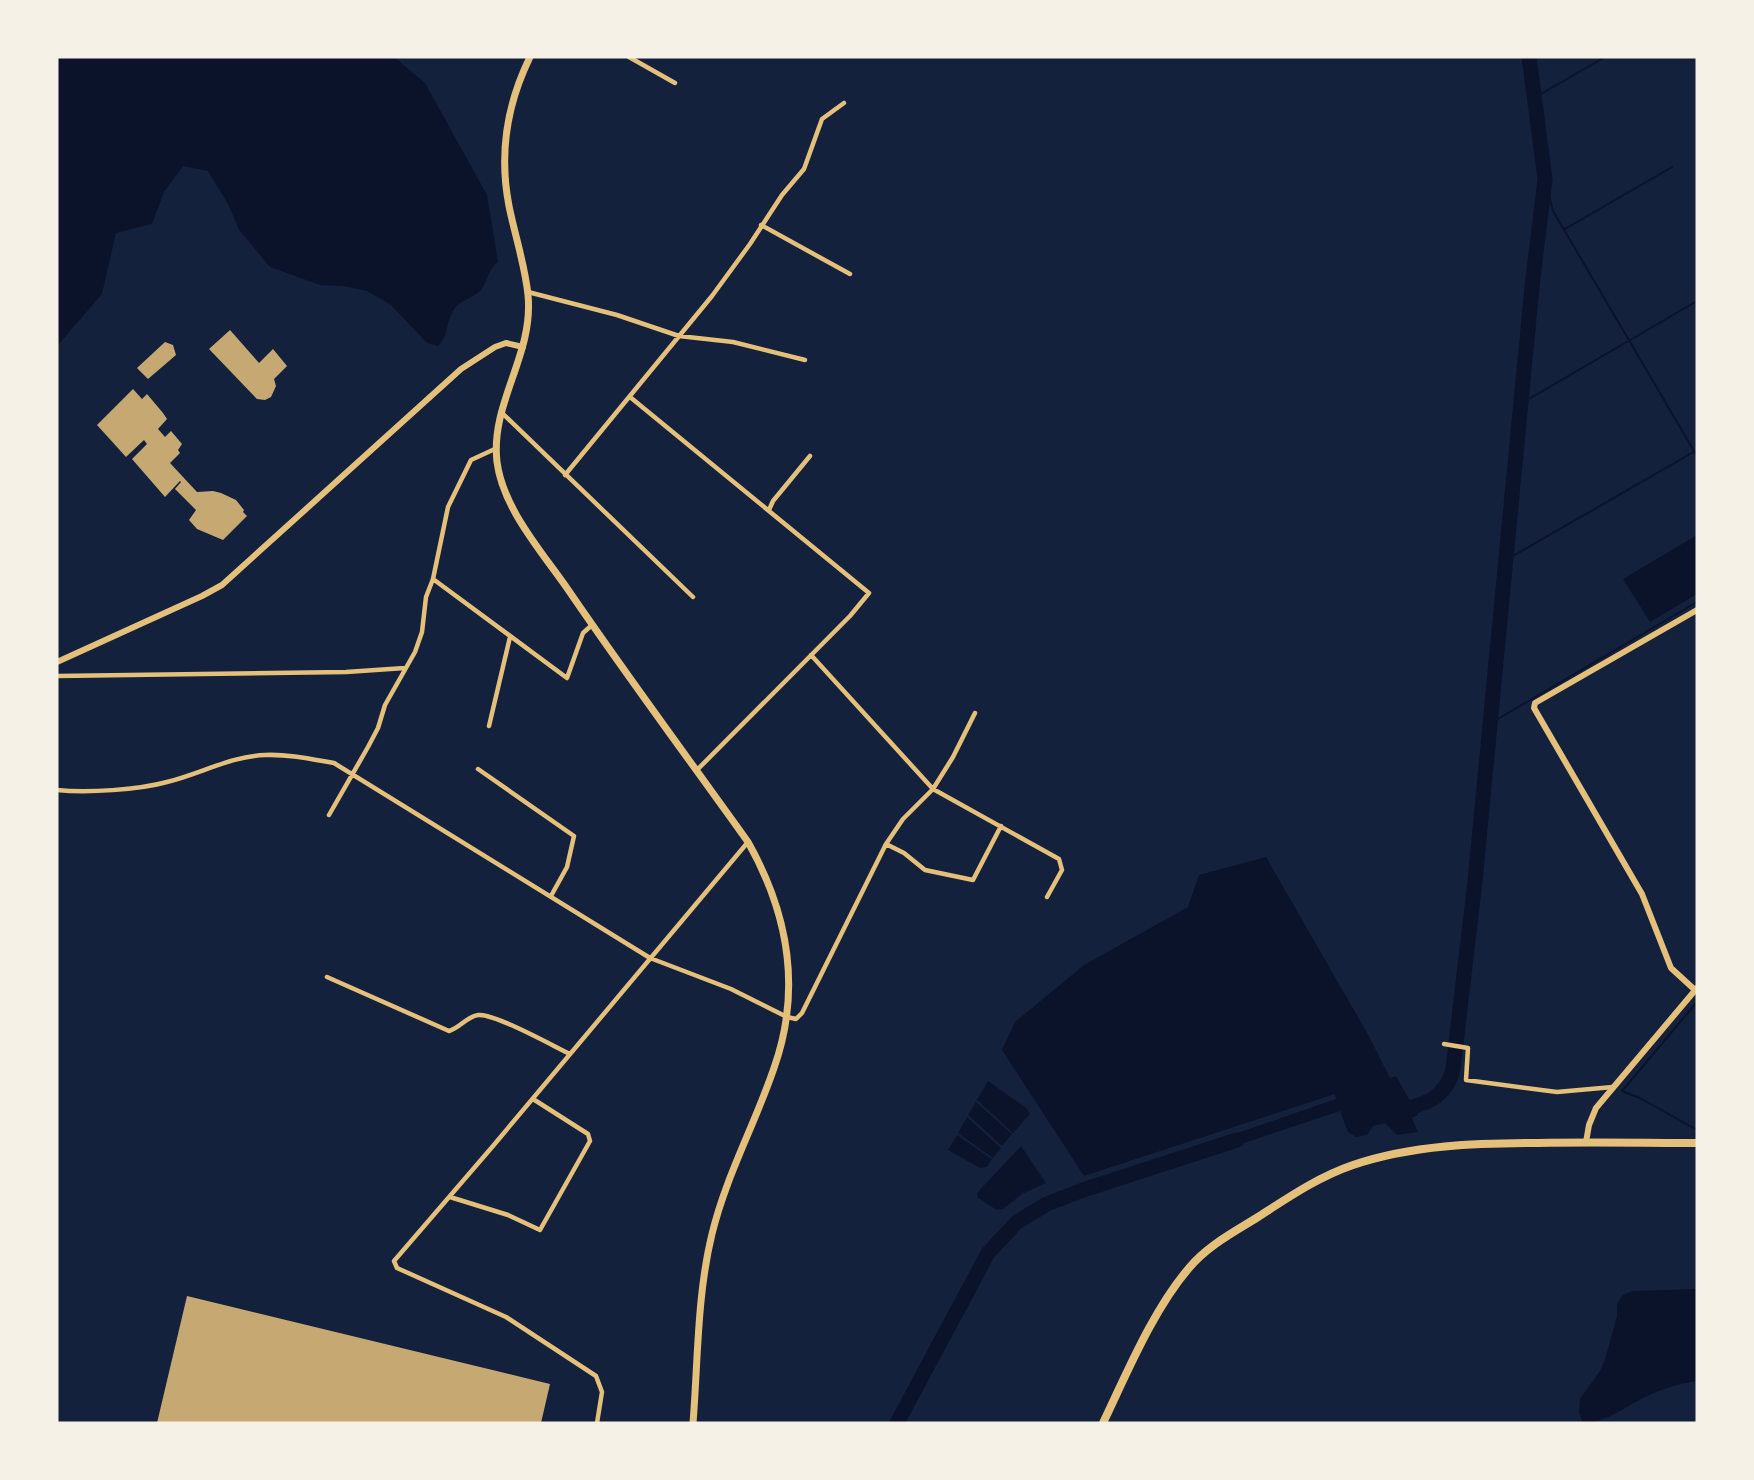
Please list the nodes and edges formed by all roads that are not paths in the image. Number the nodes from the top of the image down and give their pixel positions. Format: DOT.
graph roads {
  1 [pos="530,57"];
  2 [pos="629,57"];
  3 [pos="675,83"];
  4 [pos="844,103"];
  5 [pos="761,225"];
  6 [pos="850,274"];
  7 [pos="528,292"];
  8 [pos="679,336"];
  9 [pos="523,347"];
  10 [pos="805,360"];
  11 [pos="630,397"];
  12 [pos="501,412"];
  13 [pos="496,448"];
  14 [pos="810,456"];
  15 [pos="565,475"];
  16 [pos="769,510"];
  17 [pos="433,579"];
  18 [pos="693,597"];
  19 [pos="1697,610"];
  20 [pos="592,625"];
  21 [pos="510,637"];
  22 [pos="811,655"];
  23 [pos="57,663"];
  24 [pos="405,668"];
  25 [pos="57,676"];
  26 [pos="975,713"];
  27 [pos="489,726"];
  28 [pos="478,769"];
  29 [pos="697,770"];
  30 [pos="352,774"];
  31 [pos="933,789"];
  32 [pos="57,790"];
  33 [pos="329,815"];
  34 [pos="1001,826"];
  35 [pos="748,842"];
  36 [pos="886,844"];
  37 [pos="551,896"];
  38 [pos="1047,897"];
  39 [pos="650,958"];
  40 [pos="327,977"];
  41 [pos="1696,989"];
  42 [pos="787,1017"];
  43 [pos="1444,1044"];
  44 [pos="570,1054"];
  45 [pos="1613,1087"];
  46 [pos="533,1099"];
  47 [pos="1586,1142"];
  48 [pos="1697,1143"];
  49 [pos="450,1197"];
  50 [pos="597,1423"];
  51 [pos="693,1423"];
  52 [pos="1103,1423"];
  1 -- 7 [label="main road"];
  2 -- 3 [label="street"];
  4 -- 5 [label="street"];
  5 -- 6 [label="street"];
  5 -- 8 [label="street"];
  7 -- 8 [label="street"];
  7 -- 9 [label="main road"];
  8 -- 10 [label="street"];
  8 -- 11 [label="street"];
  9 -- 12 [label="main road"];
  9 -- 23 [label="street"];
  11 -- 15 [label="street"];
  11 -- 16 [label="street"];
  12 -- 13 [label="main road"];
  12 -- 15 [label="street"];
  13 -- 17 [label="street"];
  13 -- 20 [label="main road"];
  14 -- 16 [label="street"];
  15 -- 18 [label="street"];
  16 -- 22 [label="street"];
  17 -- 21 [label="street"];
  17 -- 24 [label="street"];
  19 -- 41 [label="street"];
  20 -- 21 [label="street"];
  20 -- 29 [label="main road"];
  21 -- 27 [label="street"];
  22 -- 29 [label="street"];
  22 -- 31 [label="street"];
  24 -- 25 [label="street"];
  24 -- 30 [label="street"];
  26 -- 31 [label="street"];
  28 -- 37 [label="street"];
  29 -- 35 [label="main road"];
  30 -- 32 [label="street"];
  30 -- 33 [label="street"];
  30 -- 37 [label="street"];
  31 -- 34 [label="street"];
  31 -- 36 [label="street"];
  34 -- 36 [label="street"];
  34 -- 38 [label="street"];
  35 -- 39 [label="street"];
  35 -- 42 [label="main road"];
  36 -- 42 [label="street"];
  37 -- 39 [label="street"];
  39 -- 42 [label="street"];
  39 -- 44 [label="street"];
  40 -- 44 [label="street"];
  41 -- 45 [label="street"];
  42 -- 51 [label="main road"];
  43 -- 45 [label="street"];
  44 -- 46 [label="street"];
  45 -- 47 [label="street"];
  46 -- 49 [label="street"];
  46 -- 49 [label="street"];
  47 -- 48 [label="main road"];
  47 -- 52 [label="main road"];
  49 -- 50 [label="street"];
}
